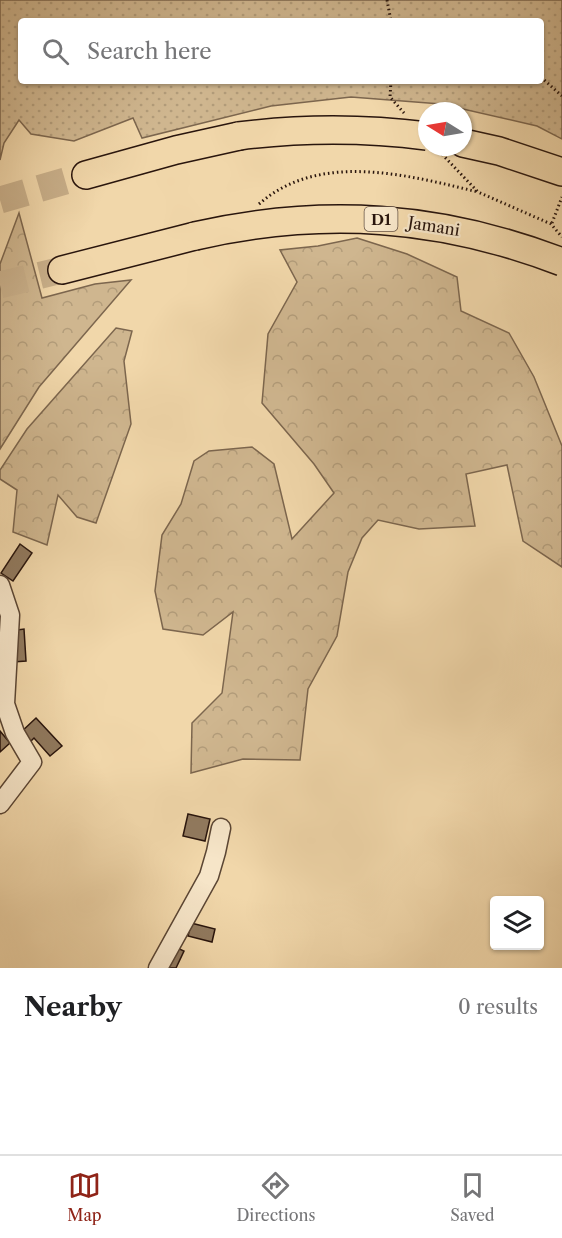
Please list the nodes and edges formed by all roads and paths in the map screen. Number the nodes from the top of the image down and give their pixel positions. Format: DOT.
graph roads {
  1 [pos="387,0"];
  2 [pos="391,18"];
  3 [pos="544,80"];
  4 [pos="391,84"];
  5 [pos="562,96"];
  6 [pos="390,97"];
  7 [pos="418,135"];
  8 [pos="472,144"];
  9 [pos="444,156"];
  10 [pos="562,172"];
  11 [pos="86,175"];
  12 [pos="562,197"];
  13 [pos="551,224"];
  14 [pos="562,237"];
  15 [pos="562,262"];
  16 [pos="62,270"];
  17 [pos="0,585"];
  18 [pos="0,804"];
  19 [pos="221,828"];
  20 [pos="158,968"];
  1 -- 2 [label="path"];
  3 -- 5 [label="path"];
  4 -- 6 [label="path"];
  7 -- 11 [label="highway, bridge"];
  8 -- 10 [label="highway"];
  9 -- 13 [label="path"];
  12 -- 13 [label="path"];
  13 -- 14 [label="path"];
  15 -- 16 [label="highway, Jamani / D1, bridge"];
  17 -- 18 [label="street"];
  19 -- 20 [label="street"];
}
